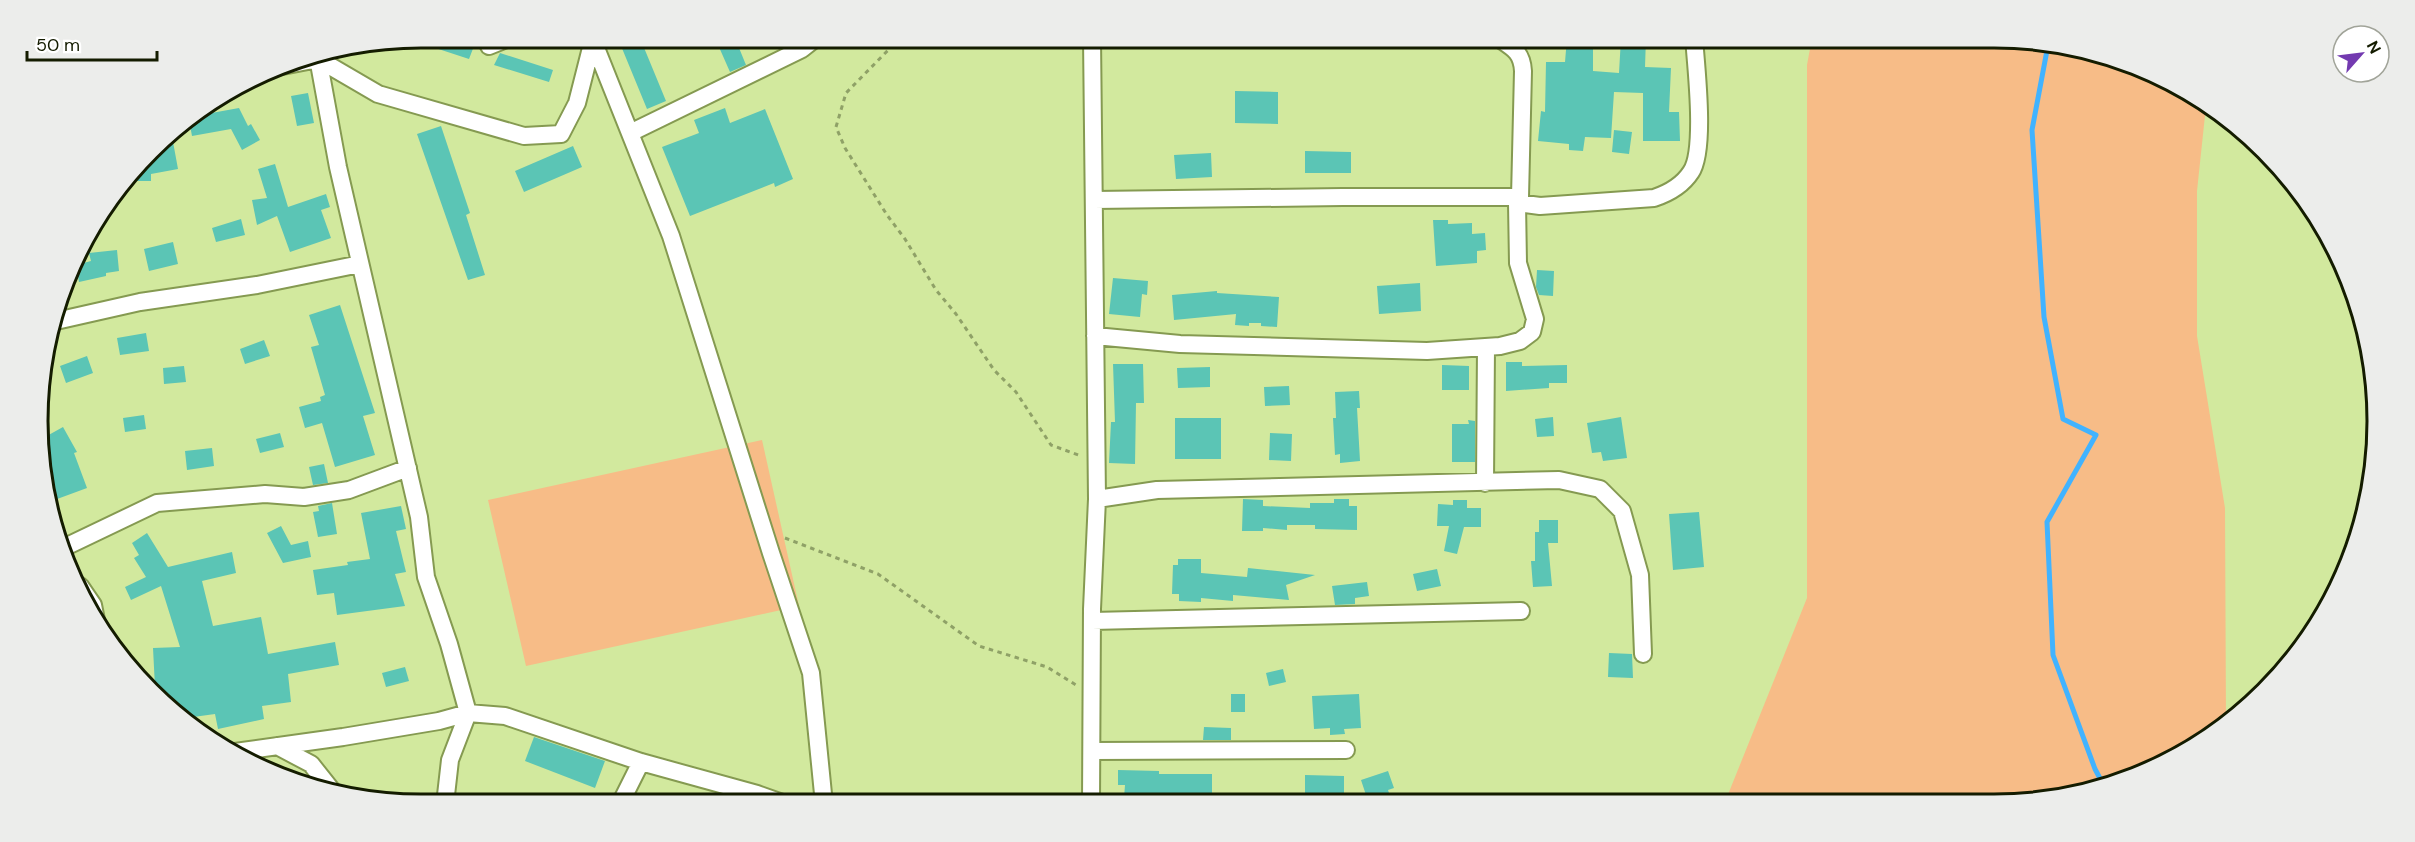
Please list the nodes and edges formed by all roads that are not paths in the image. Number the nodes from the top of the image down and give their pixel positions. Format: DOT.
graph roads {
  1 [pos="591,48"];
  2 [pos="597,48"];
  3 [pos="803,48"];
  4 [pos="1092,48"];
  5 [pos="1513,48"];
  6 [pos="1695,48"];
  7 [pos="323,61"];
  8 [pos="319,63"];
  9 [pos="630,133"];
  10 [pos="1094,200"];
  11 [pos="1519,200"];
  12 [pos="360,264"];
  13 [pos="62,320"];
  14 [pos="1095,336"];
  15 [pos="1486,347"];
  16 [pos="408,468"];
  17 [pos="1485,483"];
  18 [pos="1097,499"];
  19 [pos="69,545"];
  20 [pos="1521,611"];
  21 [pos="1092,621"];
  22 [pos="1643,654"];
  23 [pos="468,713"];
  24 [pos="277,747"];
  25 [pos="1346,750"];
  26 [pos="246,751"];
  27 [pos="1092,751"];
  28 [pos="641,762"];
  29 [pos="325,781"];
  30 [pos="446,794"];
  31 [pos="625,794"];
  32 [pos="757,794"];
  33 [pos="823,794"];
  34 [pos="1092,794"];
  1 -- 7 [label="street"];
  2 -- 9 [label="street"];
  3 -- 9 [label="street"];
  4 -- 10 [label="street"];
  5 -- 11 [label="street"];
  6 -- 11 [label="street"];
  8 -- 12 [label="street"];
  9 -- 33 [label="street"];
  10 -- 11 [label="street"];
  10 -- 14 [label="street"];
  11 -- 15 [label="street"];
  12 -- 13 [label="street"];
  12 -- 16 [label="street"];
  14 -- 15 [label="street"];
  14 -- 18 [label="street"];
  15 -- 17 [label="street"];
  16 -- 19 [label="street"];
  16 -- 23 [label="street"];
  17 -- 18 [label="street"];
  17 -- 22 [label="street"];
  18 -- 21 [label="street"];
  20 -- 21 [label="street"];
  21 -- 27 [label="street"];
  23 -- 24 [label="street"];
  23 -- 28 [label="street"];
  23 -- 30 [label="street"];
  24 -- 26 [label="street"];
  24 -- 29 [label="street"];
  25 -- 27 [label="street"];
  27 -- 34 [label="street"];
  28 -- 31 [label="street"];
  28 -- 32 [label="street"];
}
